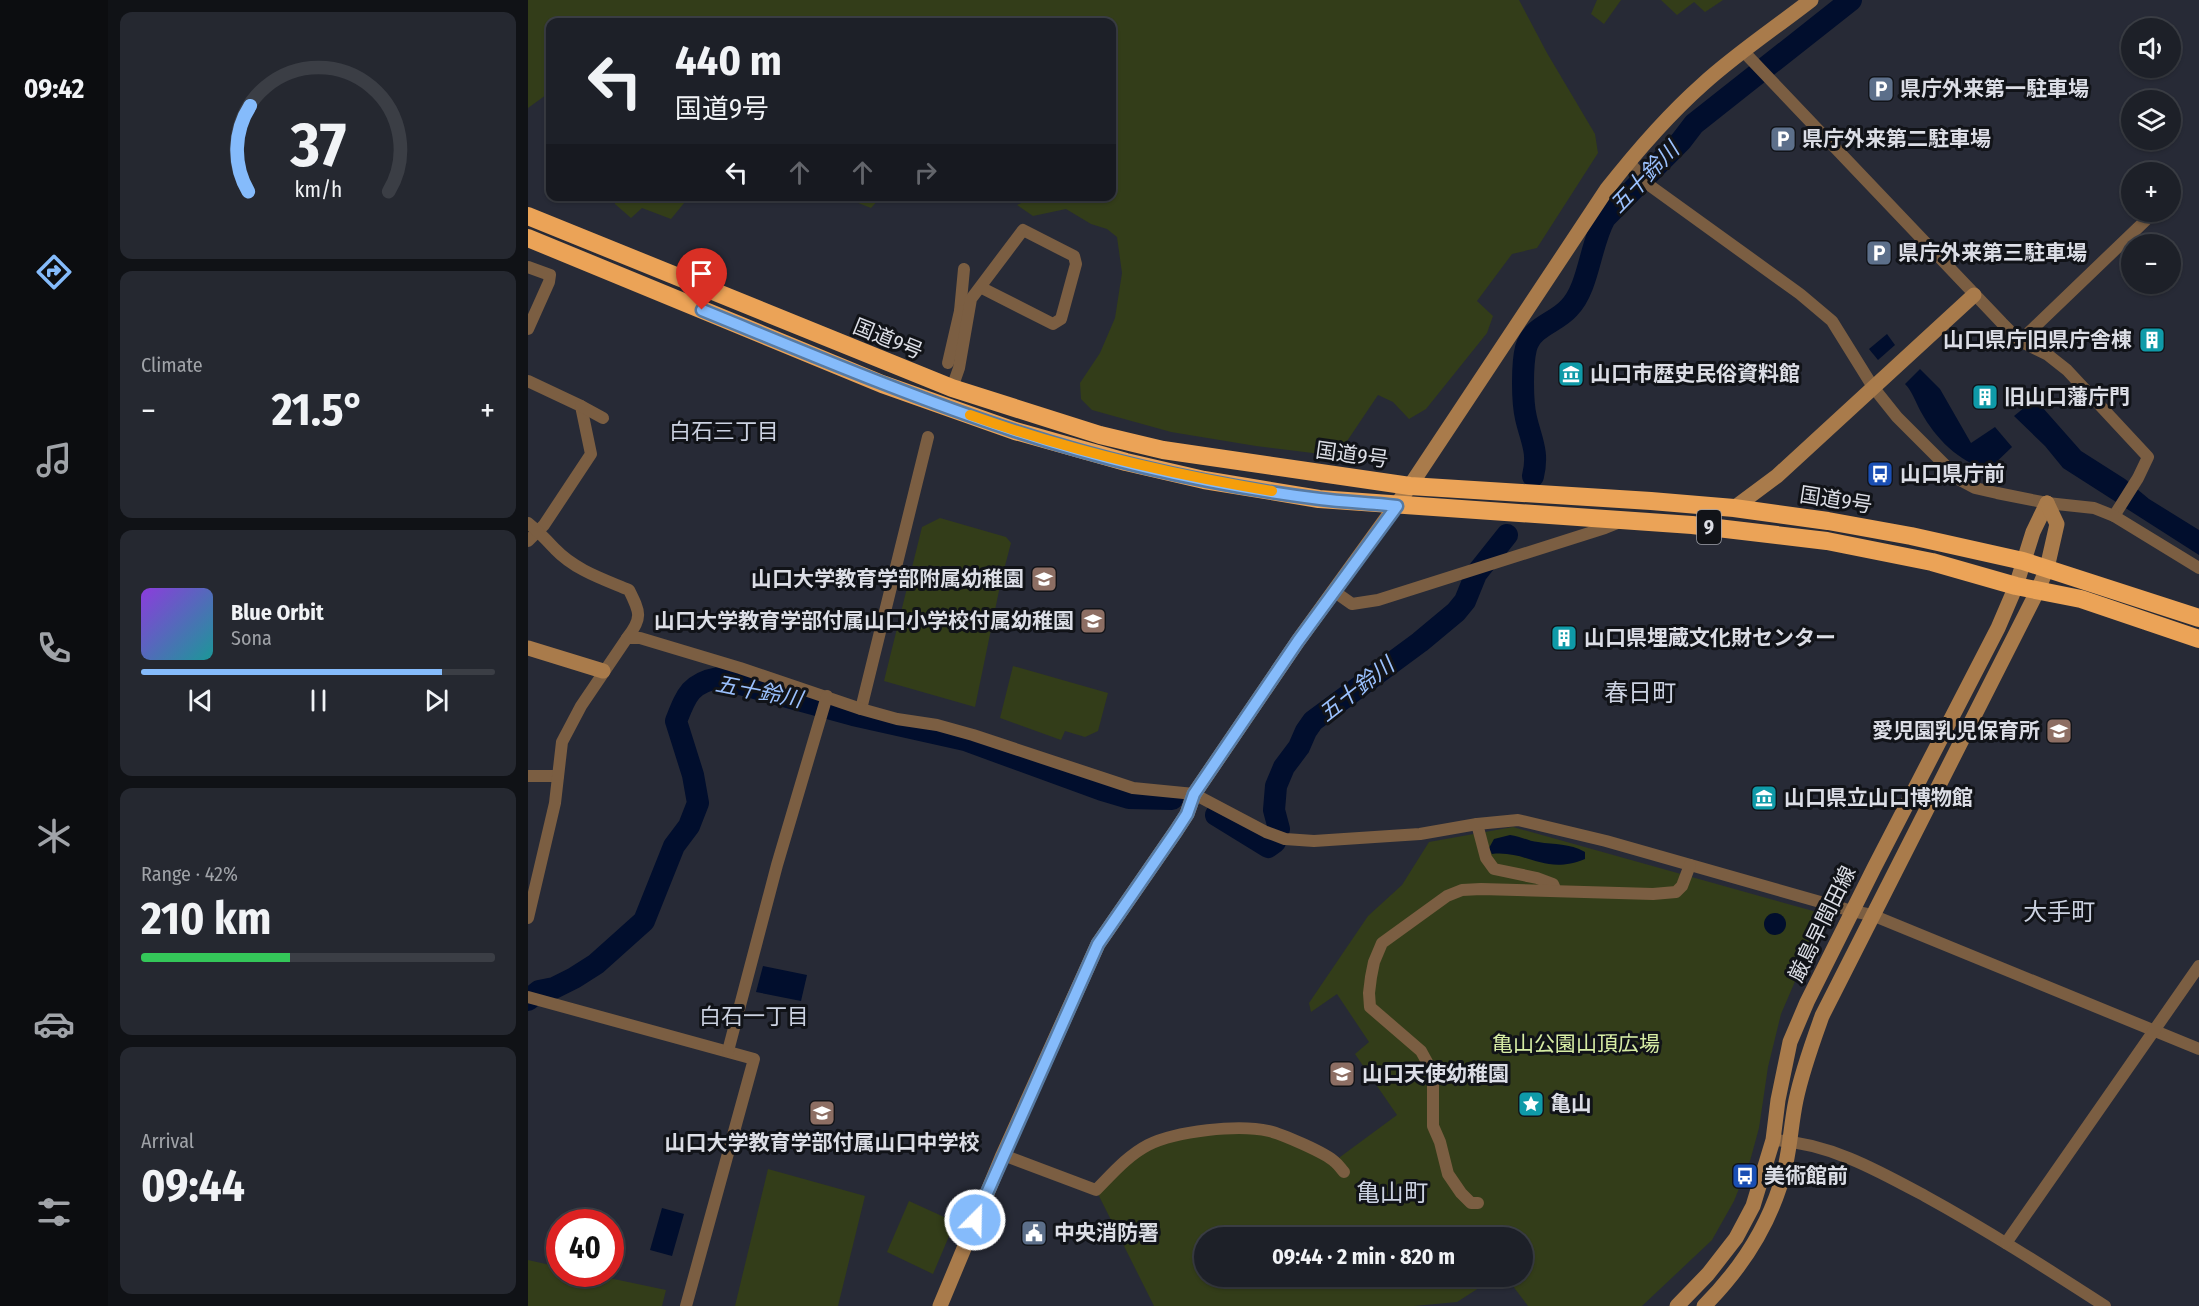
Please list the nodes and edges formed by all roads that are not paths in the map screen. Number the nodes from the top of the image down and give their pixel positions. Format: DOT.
graph roads {
  1 [pos="1811,0"];
  2 [pos="1744,52"];
  3 [pos="1632,166"];
  4 [pos="528,216"];
  5 [pos="2144,222"];
  6 [pos="528,238"];
  7 [pos="528,267"];
  8 [pos="964,269"];
  9 [pos="980,287"];
  10 [pos="1974,295"];
  11 [pos="964,311"];
  12 [pos="528,329"];
  13 [pos="2020,341"];
  14 [pos="948,363"];
  15 [pos="528,381"];
  16 [pos="1873,387"];
  17 [pos="952,388"];
  18 [pos="581,406"];
  19 [pos="603,418"];
  20 [pos="928,437"];
  21 [pos="1410,486"];
  22 [pos="2047,503"];
  23 [pos="1397,506"];
  24 [pos="1734,508"];
  25 [pos="2116,513"];
  26 [pos="1621,521"];
  27 [pos="533,527"];
  28 [pos="528,541"];
  29 [pos="2023,561"];
  30 [pos="2047,568"];
  31 [pos="2199,568"];
  32 [pos="2016,586"];
  33 [pos="2038,590"];
  34 [pos="1335,592"];
  35 [pos="2199,618"];
  36 [pos="627,638"];
  37 [pos="2199,639"];
  38 [pos="528,648"];
  39 [pos="603,671"];
  40 [pos="825,705"];
  41 [pos="861,709"];
  42 [pos="528,776"];
  43 [pos="558,776"];
  44 [pos="1194,794"];
  45 [pos="1477,824"];
  46 [pos="1690,866"];
  47 [pos="1556,891"];
  48 [pos="1852,911"];
  49 [pos="528,914"];
  50 [pos="1872,915"];
  51 [pos="2199,966"];
  52 [pos="528,997"];
  53 [pos="2155,1031"];
  54 [pos="2199,1049"];
  55 [pos="728,1052"];
  56 [pos="1773,1140"];
  57 [pos="1790,1141"];
  58 [pos="1003,1155"];
  59 [pos="1344,1172"];
  60 [pos="1478,1203"];
  61 [pos="2006,1243"];
  62 [pos="686,1306"];
  63 [pos="940,1306"];
  64 [pos="1677,1306"];
  65 [pos="1704,1306"];
  66 [pos="2105,1306"];
  1 -- 2 [label="street"];
  2 -- 3 [label="street"];
  2 -- 10 [label="street"];
  3 -- 16 [label="street"];
  3 -- 21 [label="street"];
  4 -- 17 [label="highway, 国道9号 / 9"];
  5 -- 13 [label="street"];
  6 -- 23 [label="highway, 国道9号 / 9"];
  7 -- 12 [label="street"];
  8 -- 11 [label="street"];
  9 -- 9 [label="street"];
  9 -- 11 [label="street"];
  10 -- 13 [label="street"];
  10 -- 16 [label="street"];
  11 -- 14 [label="street"];
  11 -- 17 [label="street"];
  13 -- 25 [label="street"];
  15 -- 18 [label="street"];
  16 -- 22 [label="street"];
  16 -- 24 [label="street"];
  17 -- 21 [label="highway, 国道9号 / 9"];
  18 -- 19 [label="street"];
  18 -- 27 [label="street"];
  20 -- 41 [label="street"];
  21 -- 23 [label="street"];
  21 -- 24 [label="highway, 国道9号 / 9"];
  22 -- 25 [label="street"];
  22 -- 29 [label="street, 厳島早間田線"];
  22 -- 30 [label="street, 厳島早間田線"];
  23 -- 26 [label="highway, 国道9号 / 9"];
  23 -- 34 [label="street"];
  24 -- 29 [label="highway, 国道9号 / 9"];
  25 -- 31 [label="street"];
  26 -- 32 [label="highway, 国道9号 / 9"];
  26 -- 34 [label="street"];
  27 -- 28 [label="street"];
  27 -- 36 [label="street"];
  29 -- 30 [label="highway, 国道9号 / 9"];
  29 -- 32 [label="street, 厳島早間田線"];
  30 -- 33 [label="street, 厳島早間田線"];
  30 -- 35 [label="highway, 国道9号 / 9"];
  32 -- 33 [label="highway, 国道9号 / 9"];
  32 -- 48 [label="street, 厳島早間田線"];
  33 -- 37 [label="highway, 国道9号 / 9"];
  33 -- 50 [label="street, 厳島早間田線"];
  34 -- 44 [label="street"];
  36 -- 39 [label="street"];
  36 -- 40 [label="street"];
  38 -- 39 [label="street"];
  39 -- 43 [label="street"];
  40 -- 41 [label="street"];
  40 -- 55 [label="street"];
  41 -- 44 [label="street"];
  42 -- 43 [label="street"];
  43 -- 49 [label="street"];
  44 -- 45 [label="street"];
  44 -- 58 [label="street"];
  45 -- 46 [label="street"];
  45 -- 47 [label="street"];
  46 -- 47 [label="street"];
  46 -- 48 [label="street"];
  47 -- 60 [label="street"];
  48 -- 50 [label="street"];
  48 -- 56 [label="street, 厳島早間田線"];
  50 -- 53 [label="street"];
  50 -- 57 [label="street, 厳島早間田線"];
  51 -- 53 [label="street"];
  52 -- 55 [label="street"];
  53 -- 54 [label="street"];
  53 -- 61 [label="street"];
  55 -- 62 [label="street"];
  56 -- 57 [label="street"];
  56 -- 64 [label="street, 厳島早間田線"];
  57 -- 61 [label="street"];
  57 -- 65 [label="street, 厳島早間田線"];
  58 -- 59 [label="street"];
  58 -- 63 [label="street"];
  61 -- 66 [label="street"];
}
